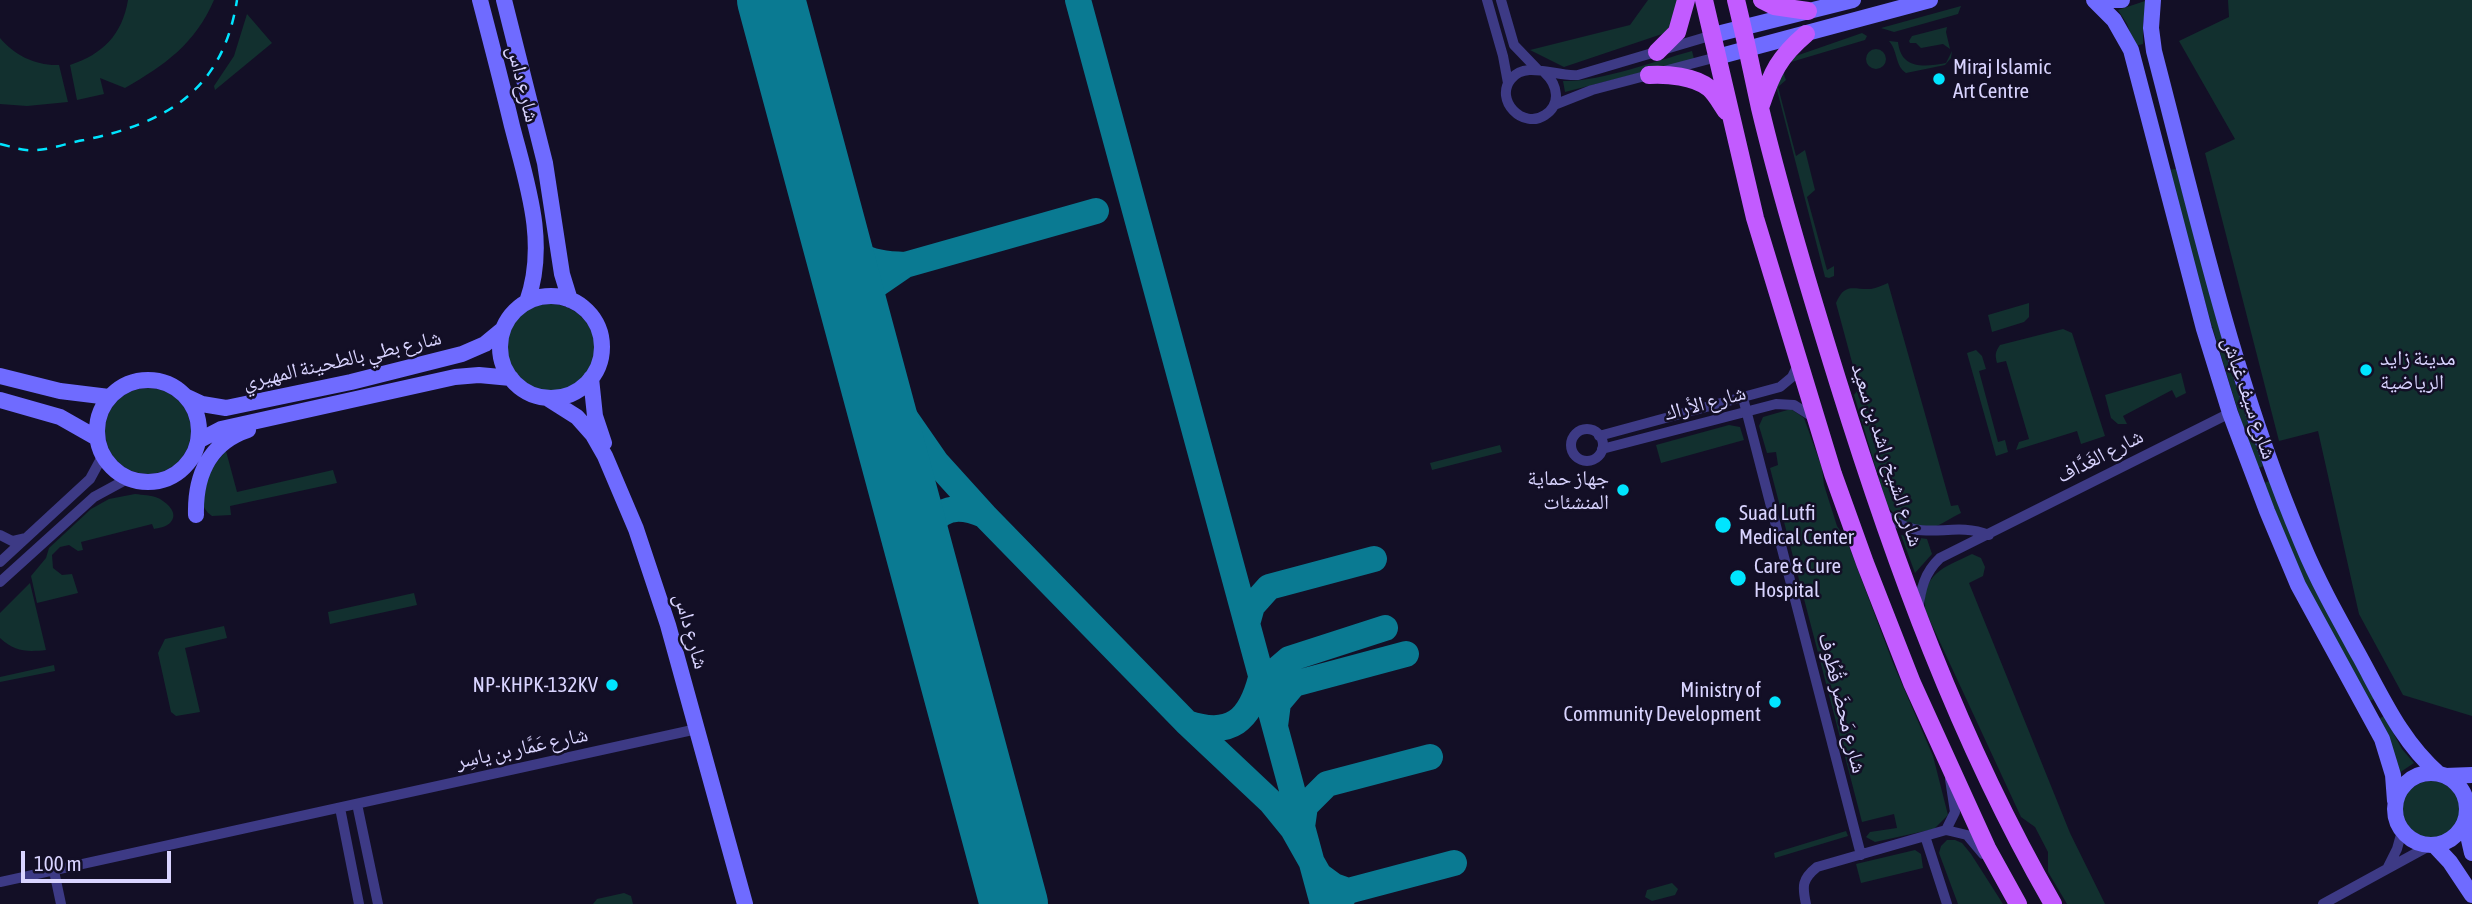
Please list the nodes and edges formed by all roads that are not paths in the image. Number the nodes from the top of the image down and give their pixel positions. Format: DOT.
graph roads {
  1 [pos="480,0"];
  2 [pos="504,0"];
  3 [pos="1487,0"];
  4 [pos="1501,0"];
  5 [pos="1686,0"];
  6 [pos="1704,0"];
  7 [pos="1736,0"];
  8 [pos="1762,0"];
  9 [pos="1853,0"];
  10 [pos="1930,0"];
  11 [pos="2094,0"];
  12 [pos="2102,0"];
  13 [pos="2122,0"];
  14 [pos="2153,0"];
  15 [pos="1808,11"];
  16 [pos="1743,27"];
  17 [pos="1806,34"];
  18 [pos="1713,35"];
  19 [pos="1749,50"];
  20 [pos="1657,52"];
  21 [pos="1717,57"];
  22 [pos="1542,71"];
  23 [pos="1649,75"];
  24 [pos="1508,83"];
  25 [pos="1554,105"];
  26 [pos="1760,109"];
  27 [pos="2170,113"];
  28 [pos="1729,115"];
  29 [pos="2150,121"];
  30 [pos="570,300"];
  31 [pos="527,302"];
  32 [pos="502,330"];
  33 [pos="1799,363"];
  34 [pos="0,376"];
  35 [pos="511,378"];
  36 [pos="591,378"];
  37 [pos="109,397"];
  38 [pos="187,397"];
  39 [pos="1743,397"];
  40 [pos="547,398"];
  41 [pos="0,400"];
  42 [pos="1747,412"];
  43 [pos="2230,413"];
  44 [pos="284,416"];
  45 [pos="1814,418"];
  46 [pos="1645,424"];
  47 [pos="1600,436"];
  48 [pos="1649,437"];
  49 [pos="97,438"];
  50 [pos="198,441"];
  51 [pos="1602,449"];
  52 [pos="103,455"];
  53 [pos="129,478"];
  54 [pos="1877,506"];
  55 [pos="196,515"];
  56 [pos="1989,535"];
  57 [pos="0,536"];
  58 [pos="27,537"];
  59 [pos="0,559"];
  60 [pos="0,582"];
  61 [pos="1918,612"];
  62 [pos="696,729"];
  63 [pos="1947,763"];
  64 [pos="2442,775"];
  65 [pos="2472,775"];
  66 [pos="2395,801"];
  67 [pos="356,804"];
  68 [pos="340,808"];
  69 [pos="2468,815"];
  70 [pos="1946,830"];
  71 [pos="2402,831"];
  72 [pos="1925,836"];
  73 [pos="2432,846"];
  74 [pos="2472,853"];
  75 [pos="1861,855"];
  76 [pos="2388,867"];
  77 [pos="54,871"];
  78 [pos="371,874"];
  79 [pos="355,877"];
  80 [pos="0,882"];
  81 [pos="2472,895"];
  82 [pos="2015,899"];
  83 [pos="61,904"];
  84 [pos="359,904"];
  85 [pos="378,904"];
  86 [pos="745,904"];
  87 [pos="752,904"];
  88 [pos="1806,904"];
  89 [pos="1947,904"];
  90 [pos="2053,904"];
  91 [pos="2323,904"];
  1 -- 31 [label="street, شارع داس"];
  2 -- 30 [label="street, شارع داس"];
  3 -- 24 [label="street"];
  4 -- 22 [label="street"];
  5 -- 20 [label="main road"];
  6 -- 18 [label="main road"];
  7 -- 16 [label="main road, شارع الشيخ راشد بن سعيد"];
  8 -- 15 [label="main road"];
  9 -- 15 [label="street"];
  10 -- 17 [label="street"];
  11 -- 29 [label="street, شارع سيف غباش"];
  12 -- 13 [label="street"];
  14 -- 27 [label="street, شارع سيف غباش"];
  15 -- 16 [label="street"];
  16 -- 18 [label="street"];
  16 -- 19 [label="main road, شارع الشيخ راشد بن سعيد"];
  17 -- 19 [label="street"];
  17 -- 26 [label="main road"];
  18 -- 20 [label="street"];
  18 -- 21 [label="main road"];
  19 -- 21 [label="street"];
  19 -- 26 [label="main road, شارع الشيخ راشد بن سعيد"];
  20 -- 22 [label="street"];
  21 -- 23 [label="street"];
  21 -- 28 [label="main road"];
  22 -- 24 [label="street"];
  22 -- 25 [label="street"];
  23 -- 25 [label="street"];
  23 -- 28 [label="main road"];
  24 -- 25 [label="street"];
  26 -- 54 [label="main road, شارع الشيخ راشد بن سعيد"];
  27 -- 29 [label="street"];
  27 -- 64 [label="street, شارع سيف غباش"];
  28 -- 33 [label="main road"];
  29 -- 43 [label="street, شارع سيف غباش"];
  30 -- 31 [label="street"];
  30 -- 36 [label="street"];
  31 -- 32 [label="street"];
  32 -- 35 [label="street"];
  32 -- 38 [label="street, شارع بطي بالطحينة المهيري"];
  33 -- 39 [label="street, شارع الأراك"];
  33 -- 45 [label="main road"];
  34 -- 37 [label="street"];
  35 -- 40 [label="street"];
  35 -- 44 [label="street, شارع بطي بالطحينة المهيري"];
  36 -- 40 [label="street"];
  36 -- 87 [label="street, شارع داس"];
  37 -- 38 [label="street"];
  37 -- 49 [label="street"];
  38 -- 50 [label="street"];
  39 -- 42 [label="street, شارع مَحضَر قُطُوف"];
  39 -- 46 [label="street, شارع الأراك"];
  40 -- 62 [label="street, شارع داس"];
  41 -- 49 [label="street"];
  42 -- 45 [label="street, شارع الأراك"];
  42 -- 48 [label="street, شارع الأراك"];
  42 -- 75 [label="street, شارع مَحضَر قُطُوف"];
  43 -- 56 [label="street, شارع الغَدَّاف"];
  43 -- 66 [label="street, شارع سيف غباش"];
  44 -- 50 [label="street, شارع بطي بالطحينة المهيري"];
  44 -- 55 [label="street"];
  45 -- 63 [label="main road"];
  46 -- 47 [label="street, شارع الأراك"];
  46 -- 48 [label="street"];
  47 -- 51 [label="street"];
  47 -- 51 [label="street"];
  48 -- 51 [label="street, شارع الأراك"];
  49 -- 52 [label="street"];
  50 -- 53 [label="street"];
  52 -- 53 [label="street"];
  52 -- 58 [label="street"];
  53 -- 60 [label="street"];
  54 -- 56 [label="street"];
  54 -- 61 [label="main road, شارع الشيخ راشد بن سعيد"];
  56 -- 61 [label="street, شارع الغَدَّاف"];
  57 -- 58 [label="street"];
  58 -- 59 [label="street"];
  61 -- 90 [label="main road, شارع الشيخ راشد بن سعيد"];
  62 -- 67 [label="street, شارع عَمَّار بن ياسِر"];
  62 -- 86 [label="street, شارع داس"];
  63 -- 70 [label="street"];
  63 -- 82 [label="main road"];
  64 -- 65 [label="street"];
  64 -- 66 [label="street"];
  64 -- 69 [label="street"];
  66 -- 71 [label="street"];
  67 -- 68 [label="street, شارع عَمَّار بن ياسِر"];
  67 -- 78 [label="street"];
  68 -- 77 [label="street, شارع عَمَّار بن ياسِر"];
  68 -- 79 [label="street"];
  69 -- 73 [label="street"];
  69 -- 74 [label="street"];
  70 -- 72 [label="street"];
  70 -- 82 [label="street"];
  71 -- 73 [label="street"];
  71 -- 76 [label="street"];
  72 -- 75 [label="street"];
  72 -- 89 [label="street"];
  73 -- 76 [label="street"];
  73 -- 81 [label="street"];
  75 -- 88 [label="street"];
  76 -- 91 [label="street"];
  77 -- 80 [label="street, شارع عَمَّار بن ياسِر"];
  77 -- 83 [label="street"];
  78 -- 79 [label="street"];
  78 -- 85 [label="street"];
  79 -- 84 [label="street"];
}
